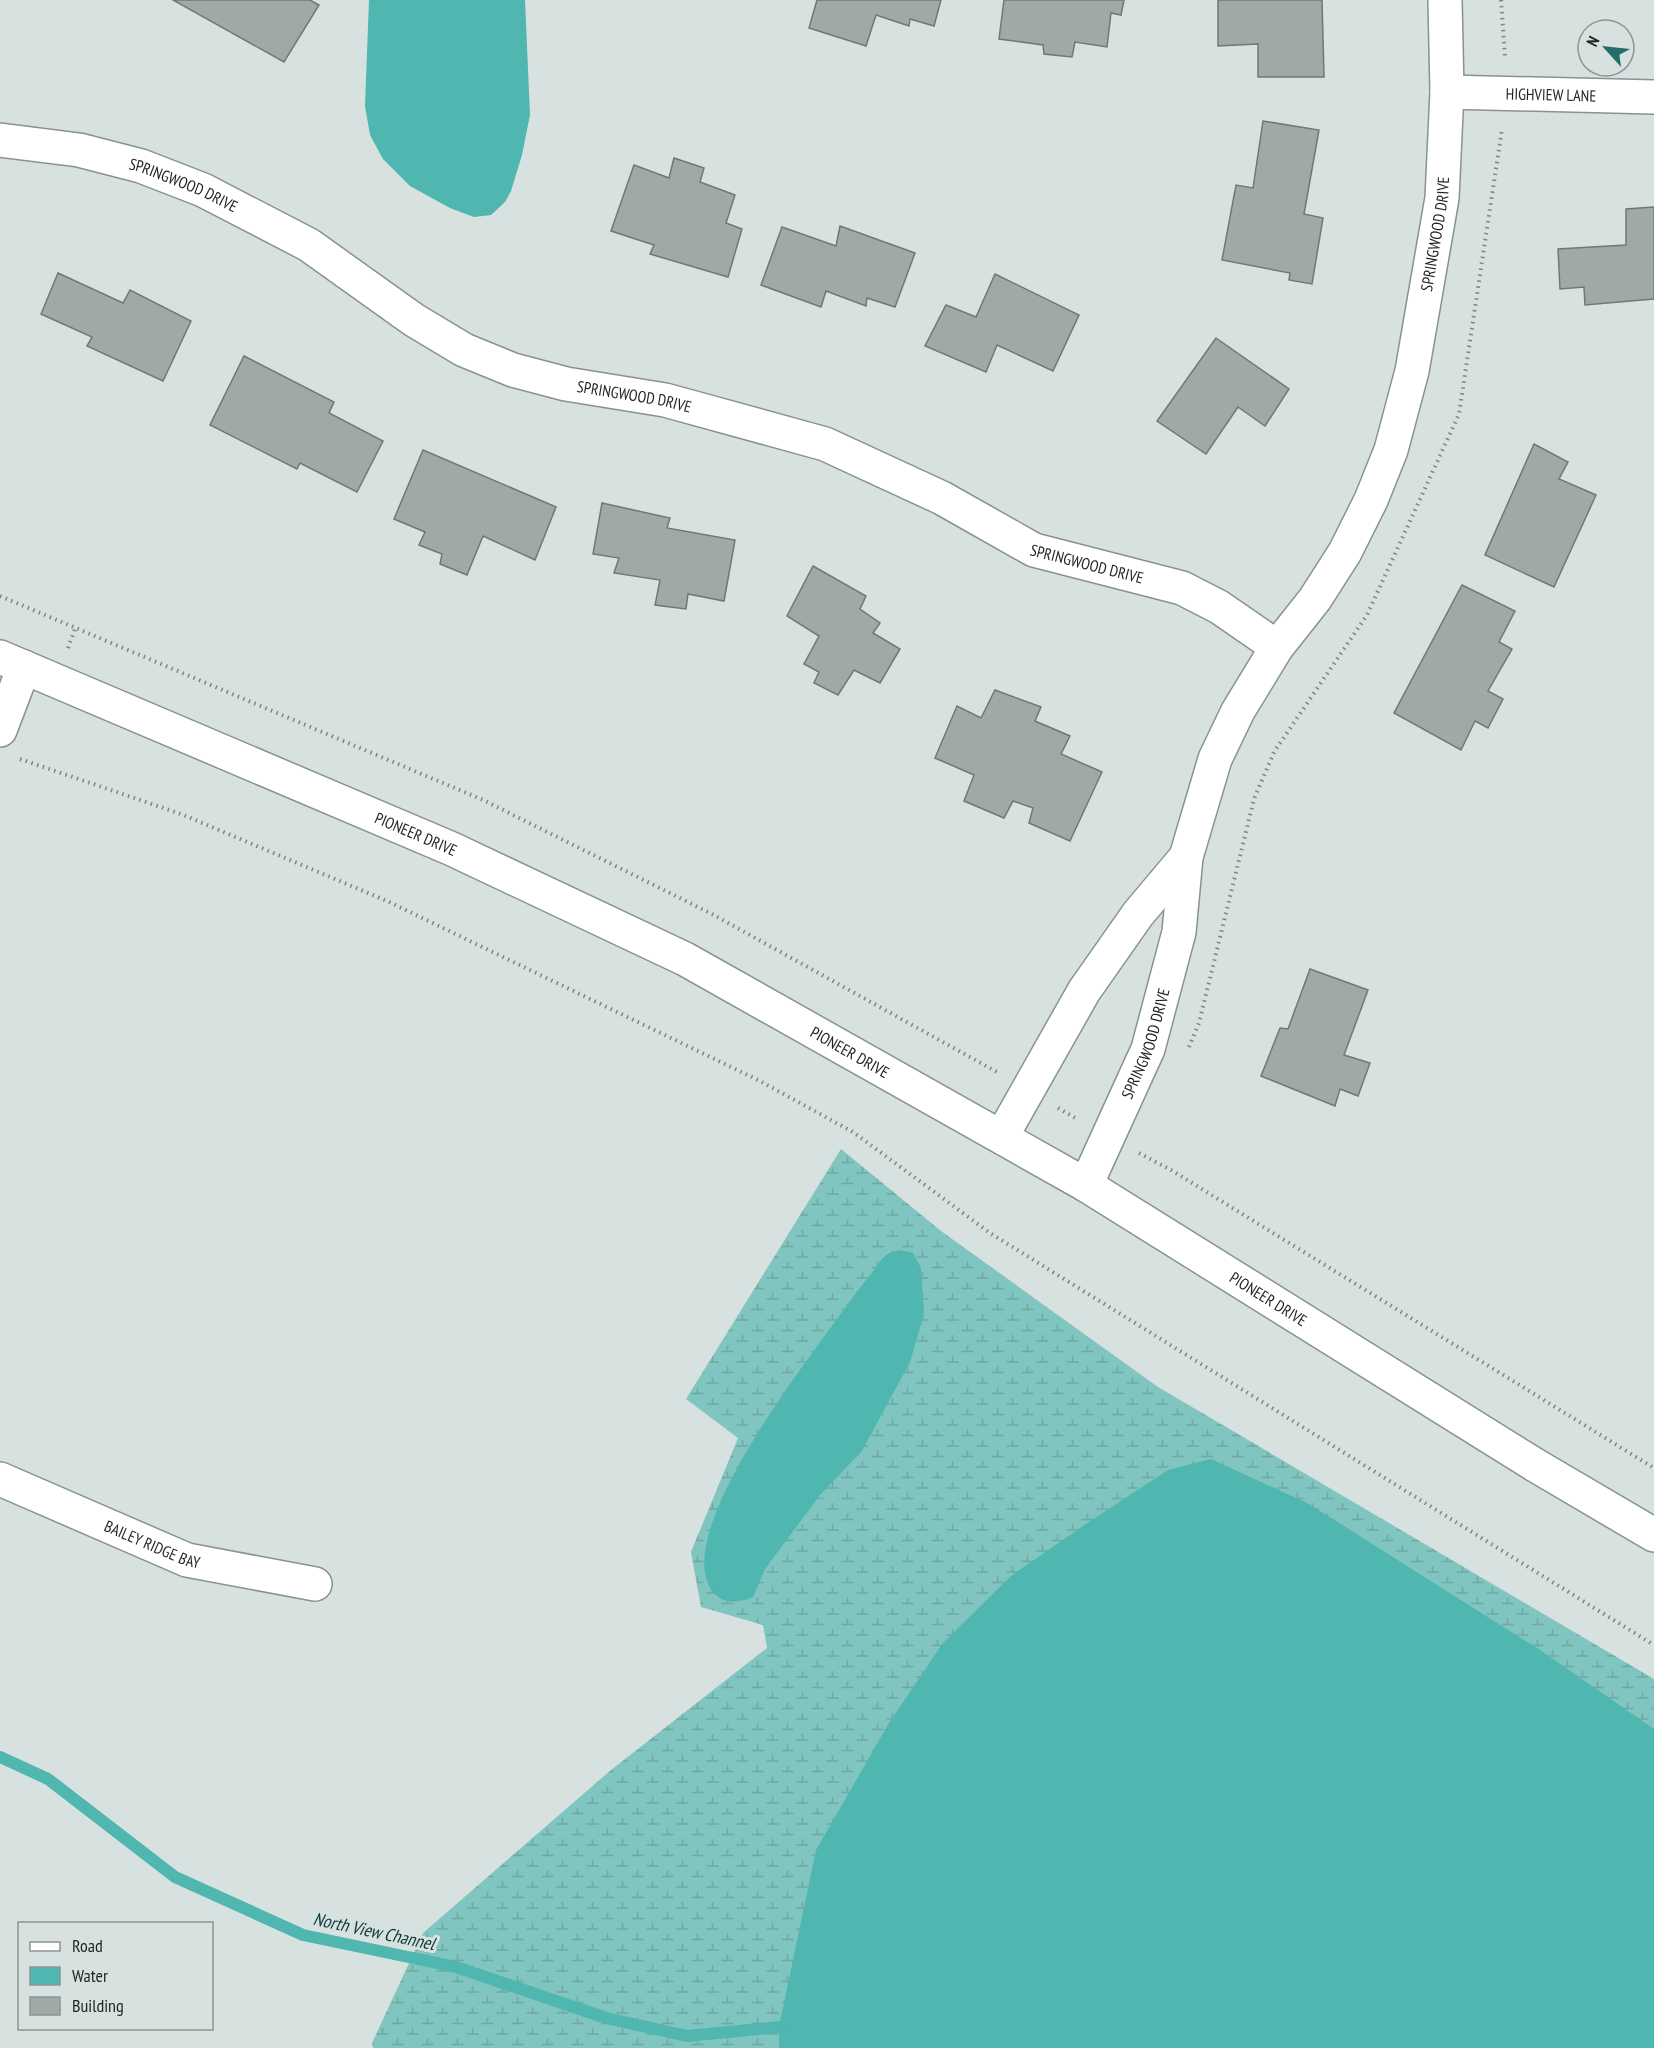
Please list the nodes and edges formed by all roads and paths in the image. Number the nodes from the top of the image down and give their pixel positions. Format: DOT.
graph roads {
  1 [pos="1444,0"];
  2 [pos="1501,0"];
  3 [pos="1505,59"];
  4 [pos="1447,92"];
  5 [pos="1654,97"];
  6 [pos="1502,132"];
  7 [pos="0,140"];
  8 [pos="0,596"];
  9 [pos="1277,646"];
  10 [pos="12,662"];
  11 [pos="0,730"];
  12 [pos="25,761"];
  13 [pos="1186,857"];
  14 [pos="1186,1053"];
  15 [pos="1026,1089"];
  16 [pos="1002,1136"];
  17 [pos="1106,1136"];
  18 [pos="1086,1185"];
  19 [pos="1654,1468"];
  20 [pos="0,1479"];
  21 [pos="1654,1535"];
  22 [pos="315,1584"];
  23 [pos="1654,1645"];
  1 -- 4 [label="street, SPRINGWOOD DRIVE"];
  2 -- 3 [label="path"];
  4 -- 5 [label="street, HIGHVIEW LANE"];
  4 -- 9 [label="street, SPRINGWOOD DRIVE"];
  6 -- 14 [label="path"];
  7 -- 9 [label="street, SPRINGWOOD DRIVE"];
  8 -- 15 [label="path"];
  9 -- 13 [label="street, SPRINGWOOD DRIVE"];
  10 -- 11 [label="street"];
  10 -- 16 [label="street, PIONEER DRIVE"];
  12 -- 23 [label="path"];
  13 -- 15 [label="street, SPRINGWOOD DRIVE"];
  13 -- 17 [label="street, SPRINGWOOD DRIVE"];
  15 -- 16 [label="street, SPRINGWOOD DRIVE"];
  15 -- 17 [label="path"];
  16 -- 18 [label="street, PIONEER DRIVE"];
  17 -- 18 [label="street, SPRINGWOOD DRIVE"];
  17 -- 19 [label="path"];
  18 -- 21 [label="street, PIONEER DRIVE"];
  20 -- 22 [label="street, BAILEY RIDGE BAY"];
}
